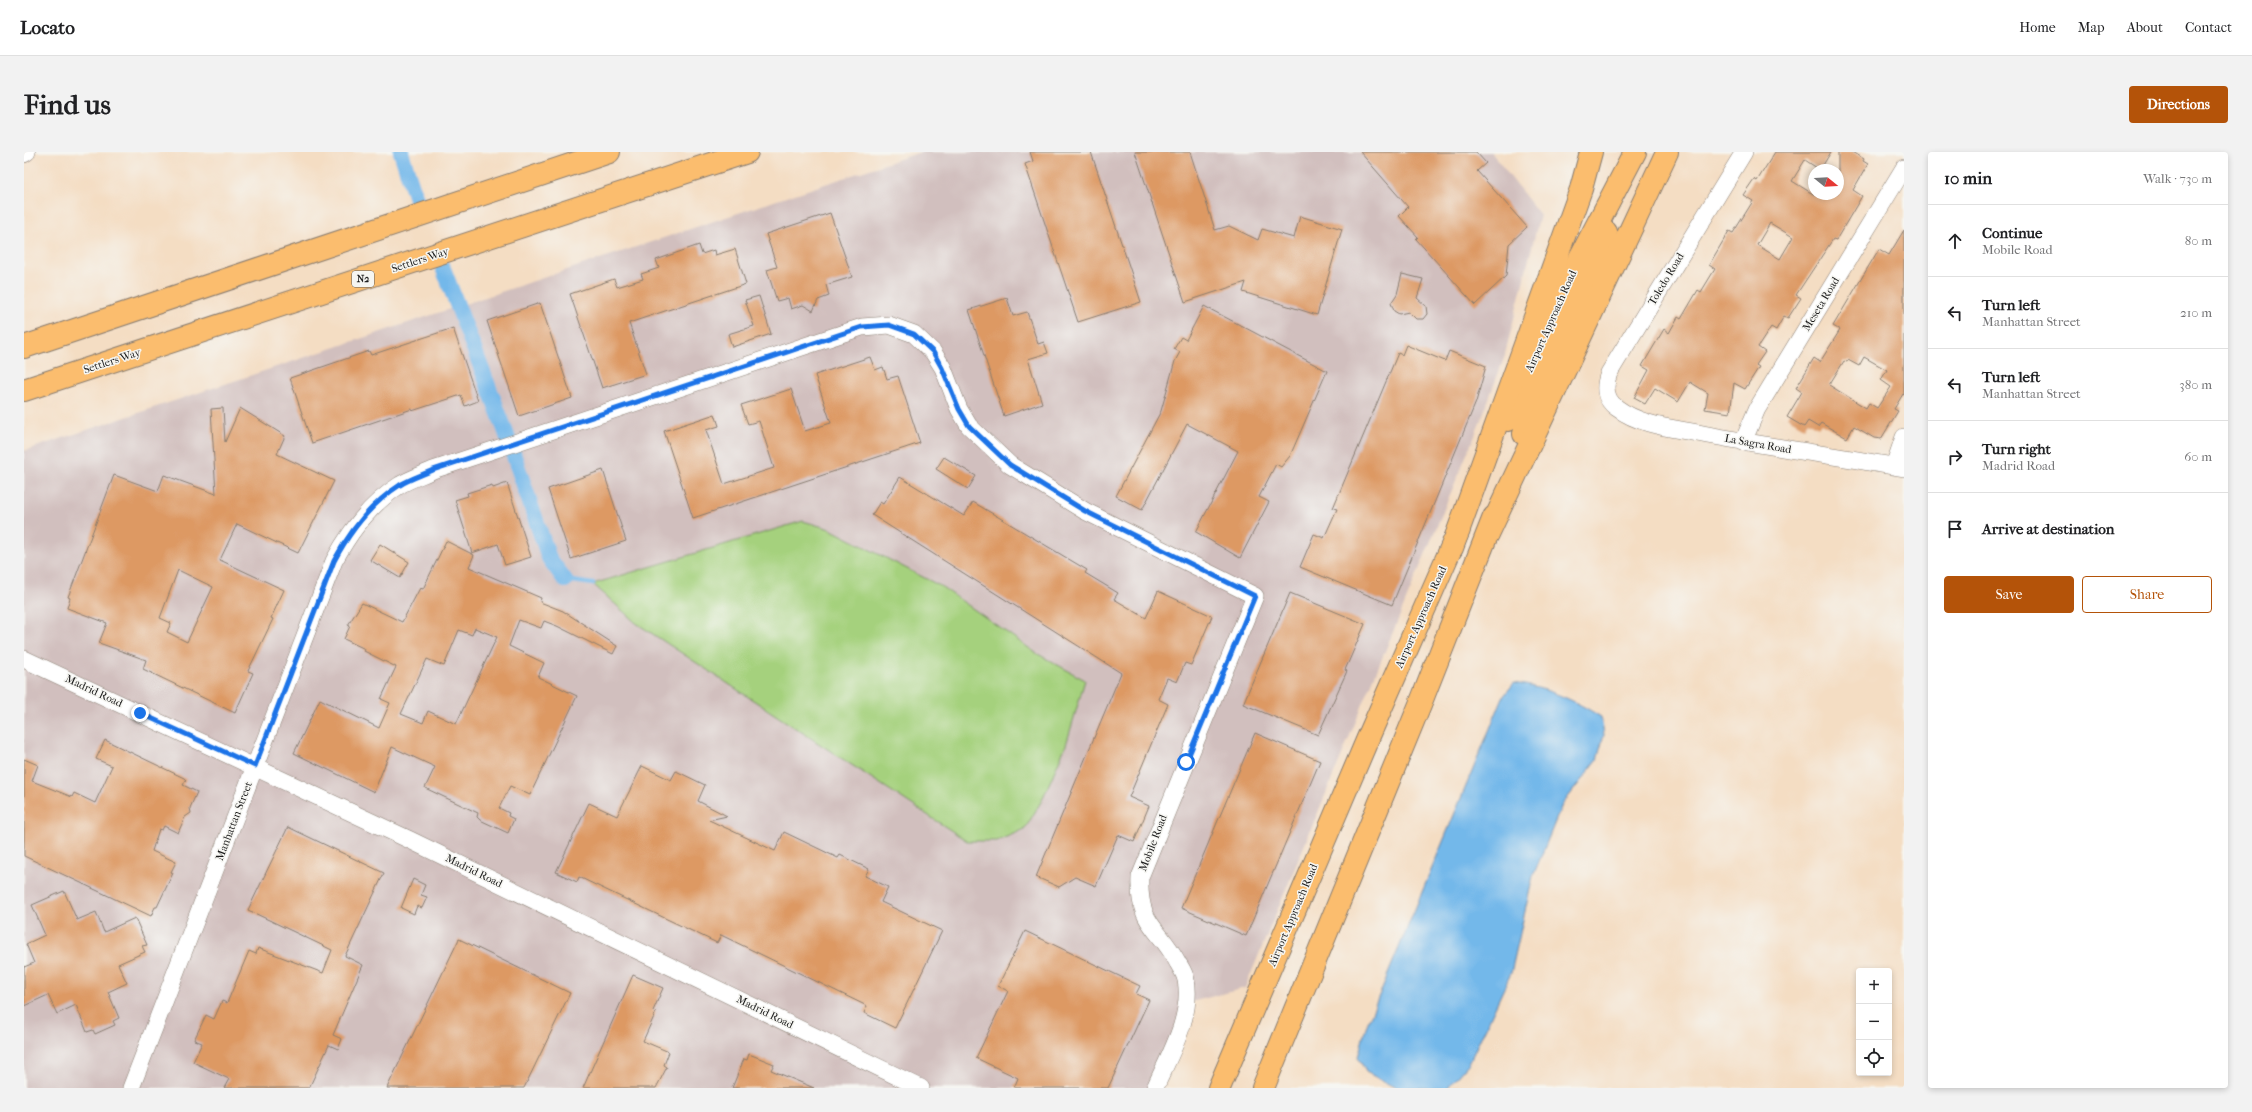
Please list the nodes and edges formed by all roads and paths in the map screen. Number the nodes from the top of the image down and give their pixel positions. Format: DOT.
graph roads {
  1 [pos="27,152"];
  2 [pos="609,152"];
  3 [pos="747,152"];
  4 [pos="752,152"];
  5 [pos="1591,152"];
  6 [pos="1635,152"];
  7 [pos="1667,152"];
  8 [pos="1744,152"];
  9 [pos="24,154"];
  10 [pos="702,167"];
  11 [pos="1904,168"];
  12 [pos="24,347"];
  13 [pos="24,390"];
  14 [pos="1616,408"];
  15 [pos="1904,437"];
  16 [pos="1743,442"];
  17 [pos="1899,467"];
  18 [pos="1488,534"];
  19 [pos="1452,548"];
  20 [pos="1255,596"];
  21 [pos="24,658"];
  22 [pos="255,766"];
  23 [pos="131,1088"];
  24 [pos="921,1088"];
  25 [pos="1155,1088"];
  26 [pos="1219,1088"];
  27 [pos="1263,1088"];
  1 -- 9 [label="street"];
  2 -- 12 [label="main road"];
  3 -- 10 [label="main road, Settlers Way / N2"];
  4 -- 10 [label="main road"];
  5 -- 19 [label="main road"];
  6 -- 18 [label="main road, Airport Approach Road"];
  6 -- 19 [label="main road, Airport Approach Road"];
  7 -- 18 [label="main road"];
  8 -- 14 [label="street, Toledo Road"];
  10 -- 13 [label="main road, Settlers Way / N2"];
  11 -- 16 [label="street, Meseta Road"];
  14 -- 16 [label="street, La Sagra Road"];
  15 -- 17 [label="street"];
  16 -- 17 [label="street, La Sagra Road"];
  18 -- 27 [label="main road, Airport Approach Road"];
  19 -- 26 [label="main road, Airport Approach Road"];
  20 -- 22 [label="street, Manhattan Street"];
  20 -- 25 [label="street, Mobile Road"];
  21 -- 22 [label="street, Madrid Road"];
  22 -- 23 [label="street, Manhattan Street"];
  22 -- 24 [label="street, Madrid Road"];
}
